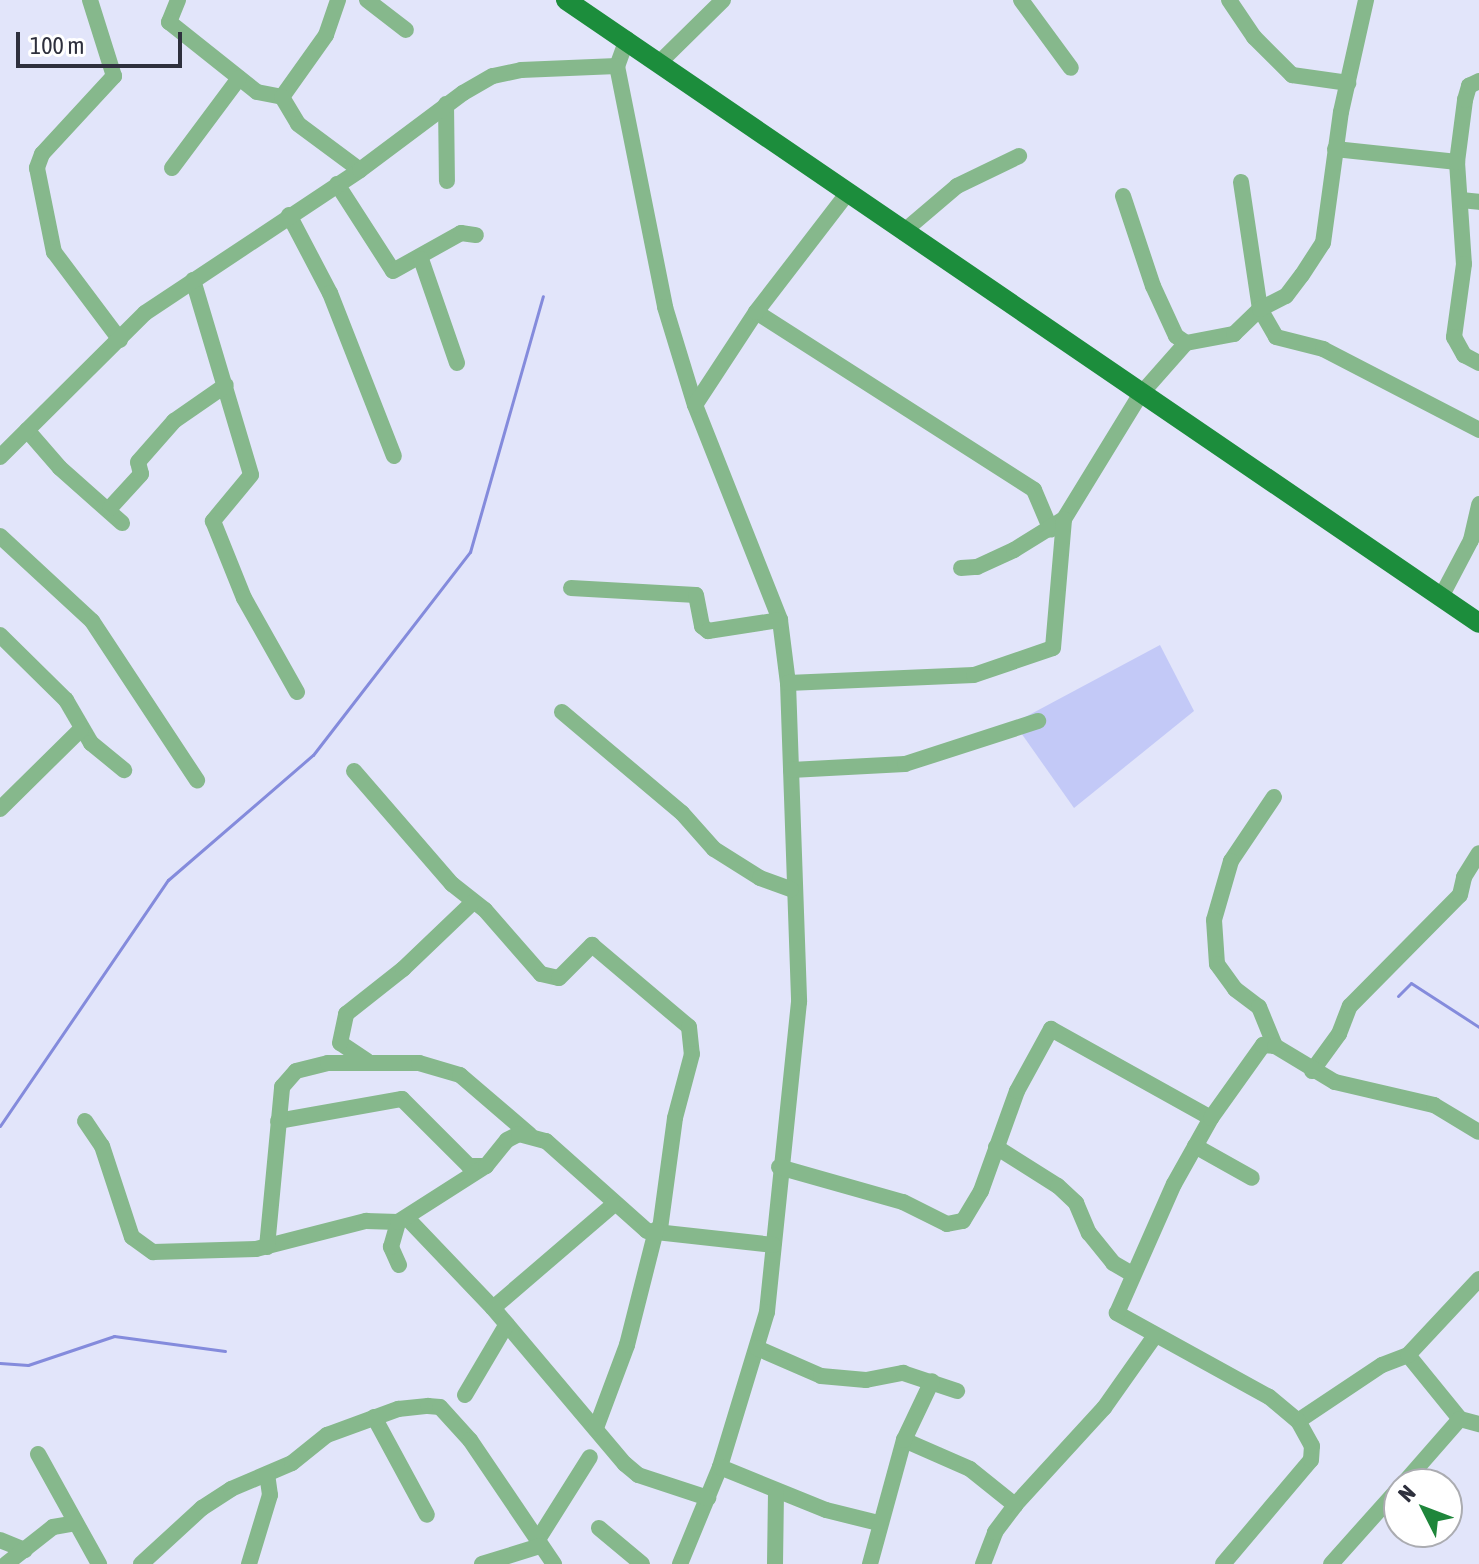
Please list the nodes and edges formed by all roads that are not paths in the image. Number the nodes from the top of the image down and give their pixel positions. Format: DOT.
graph roads {
  1 [pos="90,0"];
  2 [pos="178,0"];
  3 [pos="338,0"];
  4 [pos="367,0"];
  5 [pos="566,0"];
  6 [pos="723,0"];
  7 [pos="1021,0"];
  8 [pos="1229,0"];
  9 [pos="1366,0"];
  10 [pos="406,30"];
  11 [pos="627,39"];
  12 [pos="661,61"];
  13 [pos="617,66"];
  14 [pos="1071,68"];
  15 [pos="239,78"];
  16 [pos="1479,81"];
  17 [pos="1348,83"];
  18 [pos="282,97"];
  19 [pos="446,104"];
  20 [pos="1335,149"];
  21 [pos="1019,156"];
  22 [pos="1457,162"];
  23 [pos="172,168"];
  24 [pos="360,170"];
  25 [pos="447,181"];
  26 [pos="1241,182"];
  27 [pos="337,184"];
  28 [pos="847,194"];
  29 [pos="1123,196"];
  30 [pos="1461,200"];
  31 [pos="1479,202"];
  32 [pos="289,215"];
  33 [pos="903,232"];
  34 [pos="476,235"];
  35 [pos="421,259"];
  36 [pos="193,280"];
  37 [pos="1260,309"];
  38 [pos="756,312"];
  39 [pos="120,340"];
  40 [pos="1186,343"];
  41 [pos="457,363"];
  42 [pos="1479,363"];
  43 [pos="226,385"];
  44 [pos="1140,395"];
  45 [pos="695,405"];
  46 [pos="27,430"];
  47 [pos="1479,430"];
  48 [pos="2,447"];
  49 [pos="394,456"];
  50 [pos="1479,504"];
  51 [pos="110,508"];
  52 [pos="122,523"];
  53 [pos="1058,524"];
  54 [pos="0,536"];
  55 [pos="961,568"];
  56 [pos="571,588"];
  57 [pos="1441,597"];
  58 [pos="780,620"];
  59 [pos="1479,623"];
  60 [pos="0,635"];
  61 [pos="788,683"];
  62 [pos="297,692"];
  63 [pos="562,712"];
  64 [pos="1038,721"];
  65 [pos="81,729"];
  66 [pos="124,770"];
  67 [pos="791,770"];
  68 [pos="354,771"];
  69 [pos="197,780"];
  70 [pos="1274,797"];
  71 [pos="0,808"];
  72 [pos="1479,853"];
  73 [pos="791,889"];
  74 [pos="473,902"];
  75 [pos="1275,1046"];
  76 [pos="367,1061"];
  77 [pos="1312,1071"];
  78 [pos="1211,1118"];
  79 [pos="85,1121"];
  80 [pos="278,1121"];
  81 [pos="1479,1132"];
  82 [pos="530,1135"];
  83 [pos="1195,1146"];
  84 [pos="996,1147"];
  85 [pos="486,1166"];
  86 [pos="779,1167"];
  87 [pos="1252,1178"];
  88 [pos="613,1205"];
  89 [pos="402,1220"];
  90 [pos="658,1230"];
  91 [pos="773,1245"];
  92 [pos="267,1247"];
  93 [pos="399,1265"];
  94 [pos="1132,1274"];
  95 [pos="1479,1279"];
  96 [pos="493,1308"];
  97 [pos="507,1324"];
  98 [pos="1154,1337"];
  99 [pos="757,1348"];
  100 [pos="1408,1355"];
  101 [pos="932,1381"];
  102 [pos="957,1391"];
  103 [pos="465,1395"];
  104 [pos="374,1417"];
  105 [pos="1460,1419"];
  106 [pos="1298,1421"];
  107 [pos="1479,1424"];
  108 [pos="596,1428"];
  109 [pos="904,1440"];
  110 [pos="38,1454"];
  111 [pos="590,1457"];
  112 [pos="720,1467"];
  113 [pos="1417,1468"];
  114 [pos="267,1474"];
  115 [pos="776,1492"];
  116 [pos="708,1498"];
  117 [pos="1015,1505"];
  118 [pos="1383,1506"];
  119 [pos="427,1515"];
  120 [pos="76,1523"];
  121 [pos="878,1523"];
  122 [pos="599,1528"];
  123 [pos="0,1540"];
  124 [pos="538,1544"];
  125 [pos="25,1550"];
  126 [pos="871,1559"];
  127 [pos="988,1562"];
  128 [pos="6,1564"];
  129 [pos="99,1564"];
  130 [pos="141,1564"];
  131 [pos="249,1564"];
  132 [pos="482,1564"];
  133 [pos="554,1564"];
  134 [pos="642,1564"];
  135 [pos="680,1564"];
  136 [pos="775,1564"];
  137 [pos="889,1564"];
  138 [pos="1223,1564"];
  139 [pos="1331,1564"];
  1 -- 39 [label="street"];
  2 -- 15 [label="street"];
  3 -- 18 [label="street"];
  4 -- 10 [label="street"];
  5 -- 11 [label="main road"];
  6 -- 12 [label="street"];
  7 -- 14 [label="street"];
  8 -- 17 [label="street"];
  9 -- 17 [label="street"];
  11 -- 12 [label="main road"];
  11 -- 13 [label="street"];
  12 -- 28 [label="main road"];
  13 -- 19 [label="street"];
  13 -- 45 [label="street"];
  15 -- 18 [label="street"];
  15 -- 23 [label="street"];
  16 -- 22 [label="street"];
  17 -- 20 [label="street"];
  18 -- 24 [label="street"];
  19 -- 24 [label="street"];
  19 -- 25 [label="street"];
  20 -- 22 [label="street"];
  20 -- 37 [label="street"];
  21 -- 33 [label="street"];
  22 -- 30 [label="street"];
  24 -- 27 [label="street"];
  26 -- 37 [label="street"];
  27 -- 32 [label="street"];
  27 -- 35 [label="street"];
  28 -- 33 [label="main road"];
  28 -- 38 [label="street"];
  29 -- 40 [label="street"];
  30 -- 31 [label="street"];
  30 -- 42 [label="street"];
  32 -- 36 [label="street"];
  32 -- 49 [label="street"];
  33 -- 44 [label="main road"];
  34 -- 35 [label="street"];
  35 -- 41 [label="street"];
  36 -- 39 [label="street"];
  36 -- 43 [label="street"];
  37 -- 40 [label="street"];
  37 -- 47 [label="street"];
  38 -- 45 [label="street"];
  38 -- 53 [label="street"];
  39 -- 46 [label="street"];
  40 -- 44 [label="street"];
  43 -- 51 [label="street"];
  43 -- 62 [label="street"];
  44 -- 53 [label="street"];
  44 -- 57 [label="main road"];
  45 -- 58 [label="street"];
  46 -- 48 [label="street"];
  46 -- 51 [label="street"];
  50 -- 57 [label="street"];
  51 -- 52 [label="street"];
  53 -- 55 [label="street"];
  53 -- 61 [label="street"];
  54 -- 69 [label="street"];
  56 -- 58 [label="street"];
  57 -- 59 [label="main road"];
  58 -- 61 [label="street"];
  60 -- 65 [label="street"];
  61 -- 67 [label="street"];
  63 -- 73 [label="street"];
  64 -- 67 [label="street"];
  65 -- 66 [label="street"];
  65 -- 71 [label="street"];
  67 -- 73 [label="street"];
  68 -- 74 [label="street"];
  70 -- 75 [label="street"];
  72 -- 77 [label="street"];
  73 -- 86 [label="street"];
  74 -- 76 [label="street"];
  74 -- 90 [label="street"];
  75 -- 77 [label="street"];
  75 -- 78 [label="street"];
  76 -- 80 [label="street"];
  76 -- 82 [label="street"];
  77 -- 81 [label="street"];
  78 -- 83 [label="street"];
  78 -- 84 [label="street"];
  79 -- 92 [label="street"];
  80 -- 85 [label="street"];
  80 -- 92 [label="street"];
  82 -- 85 [label="street"];
  82 -- 88 [label="street"];
  83 -- 87 [label="street"];
  83 -- 94 [label="street"];
  84 -- 86 [label="street"];
  84 -- 94 [label="street"];
  85 -- 89 [label="street"];
  86 -- 91 [label="street"];
  88 -- 90 [label="street"];
  88 -- 96 [label="street"];
  89 -- 92 [label="street"];
  89 -- 93 [label="street"];
  89 -- 96 [label="street"];
  90 -- 91 [label="street"];
  90 -- 108 [label="street"];
  91 -- 99 [label="street"];
  94 -- 98 [label="street"];
  95 -- 100 [label="street"];
  96 -- 97 [label="street"];
  97 -- 103 [label="street"];
  97 -- 108 [label="street"];
  98 -- 106 [label="street"];
  98 -- 117 [label="street"];
  99 -- 101 [label="street"];
  99 -- 112 [label="street"];
  100 -- 105 [label="street"];
  100 -- 106 [label="street"];
  101 -- 102 [label="street"];
  101 -- 109 [label="street"];
  104 -- 114 [label="street"];
  104 -- 119 [label="street"];
  104 -- 124 [label="street"];
  105 -- 107 [label="street"];
  105 -- 113 [label="street"];
  106 -- 138 [label="street"];
  108 -- 116 [label="street"];
  109 -- 117 [label="street"];
  109 -- 121 [label="street"];
  110 -- 120 [label="street"];
  111 -- 124 [label="street"];
  112 -- 115 [label="street"];
  112 -- 116 [label="street"];
  114 -- 130 [label="street"];
  114 -- 131 [label="street"];
  115 -- 121 [label="street"];
  115 -- 136 [label="street"];
  116 -- 135 [label="street"];
  117 -- 127 [label="street"];
  118 -- 139 [label="street"];
  120 -- 125 [label="street"];
  120 -- 129 [label="street"];
  121 -- 126 [label="street"];
  122 -- 134 [label="street"];
  123 -- 125 [label="street"];
  124 -- 132 [label="street"];
  124 -- 133 [label="street"];
  125 -- 128 [label="street"];
  126 -- 137 [label="street"];
}
